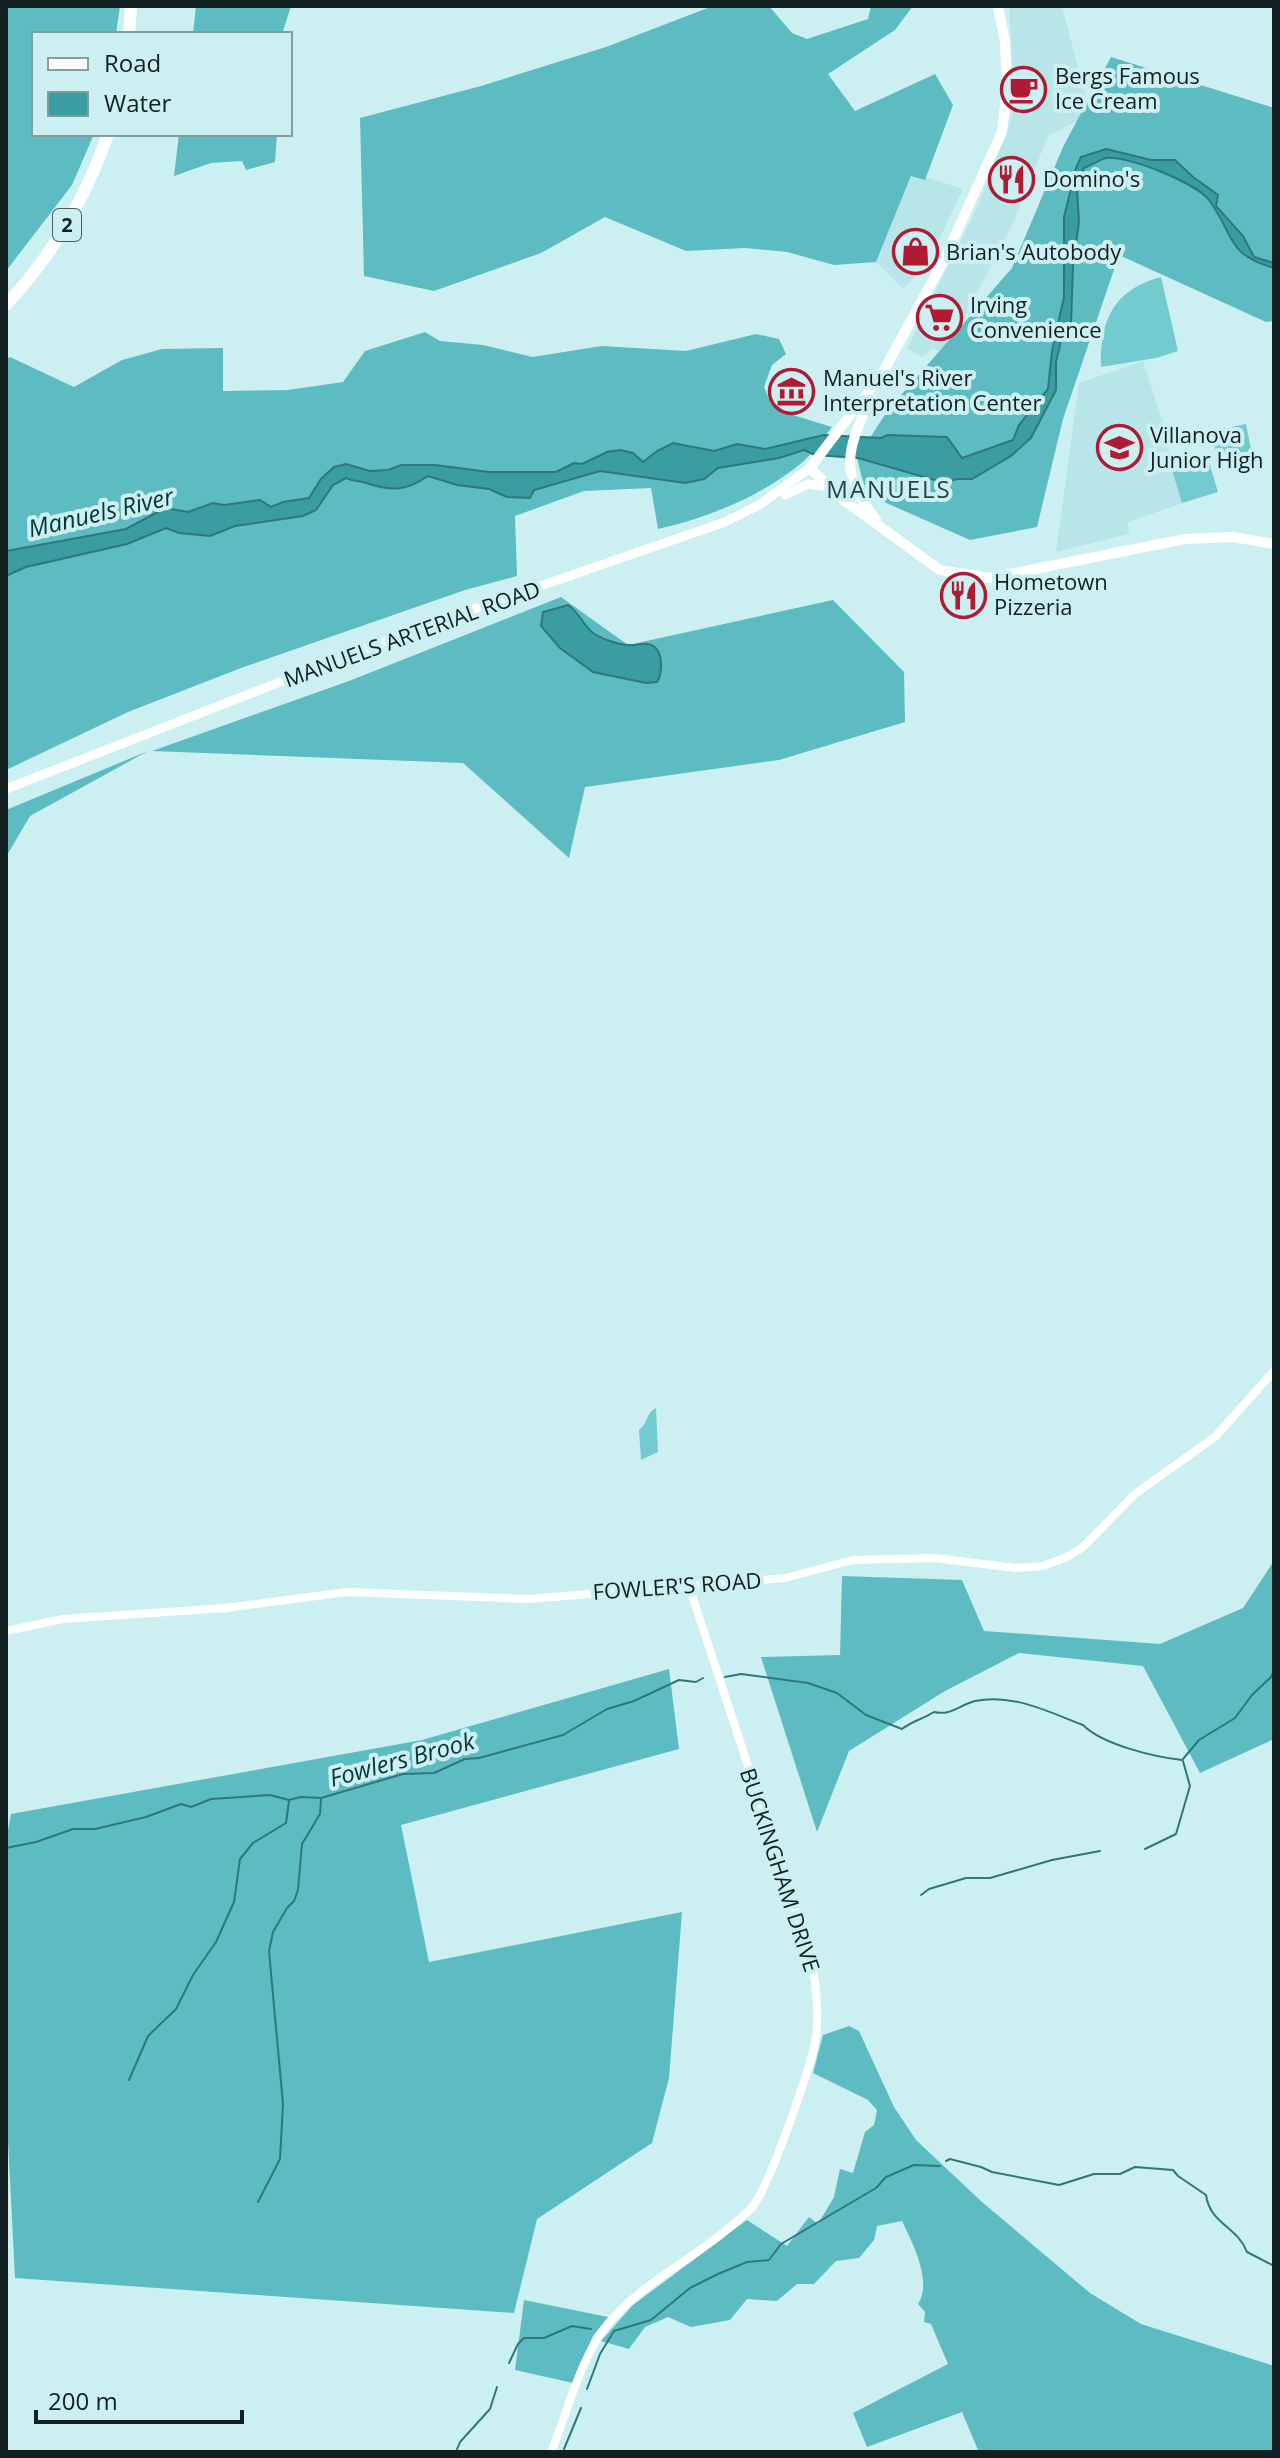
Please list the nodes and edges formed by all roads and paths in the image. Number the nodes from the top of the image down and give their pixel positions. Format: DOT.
graph roads {
  1 [pos="131,6"];
  2 [pos="998,6"];
  3 [pos="129,32"];
  4 [pos="107,136"];
  5 [pos="6,305"];
  6 [pos="875,385"];
  7 [pos="810,468"];
  8 [pos="830,487"];
  9 [pos="759,505"];
  10 [pos="882,528"];
  11 [pos="1274,544"];
  12 [pos="6,789"];
  13 [pos="1274,1371"];
  14 [pos="689,1586"];
  15 [pos="6,1631"];
  16 [pos="551,2452"];
  1 -- 3 [label="highway"];
  2 -- 6 [label="main road"];
  4 -- 5 [label="highway, 2"];
  6 -- 7 [label="main road"];
  6 -- 10 [label="main road"];
  7 -- 8 [label="main road"];
  7 -- 9 [label="main road, MANUELS ARTERIAL ROAD"];
  8 -- 9 [label="main road"];
  8 -- 10 [label="main road"];
  9 -- 12 [label="main road, MANUELS ARTERIAL ROAD"];
  10 -- 11 [label="main road"];
  13 -- 14 [label="street, FOWLER'S ROAD"];
  14 -- 15 [label="street, FOWLER'S ROAD"];
  14 -- 16 [label="street, BUCKINGHAM DRIVE"];
}
